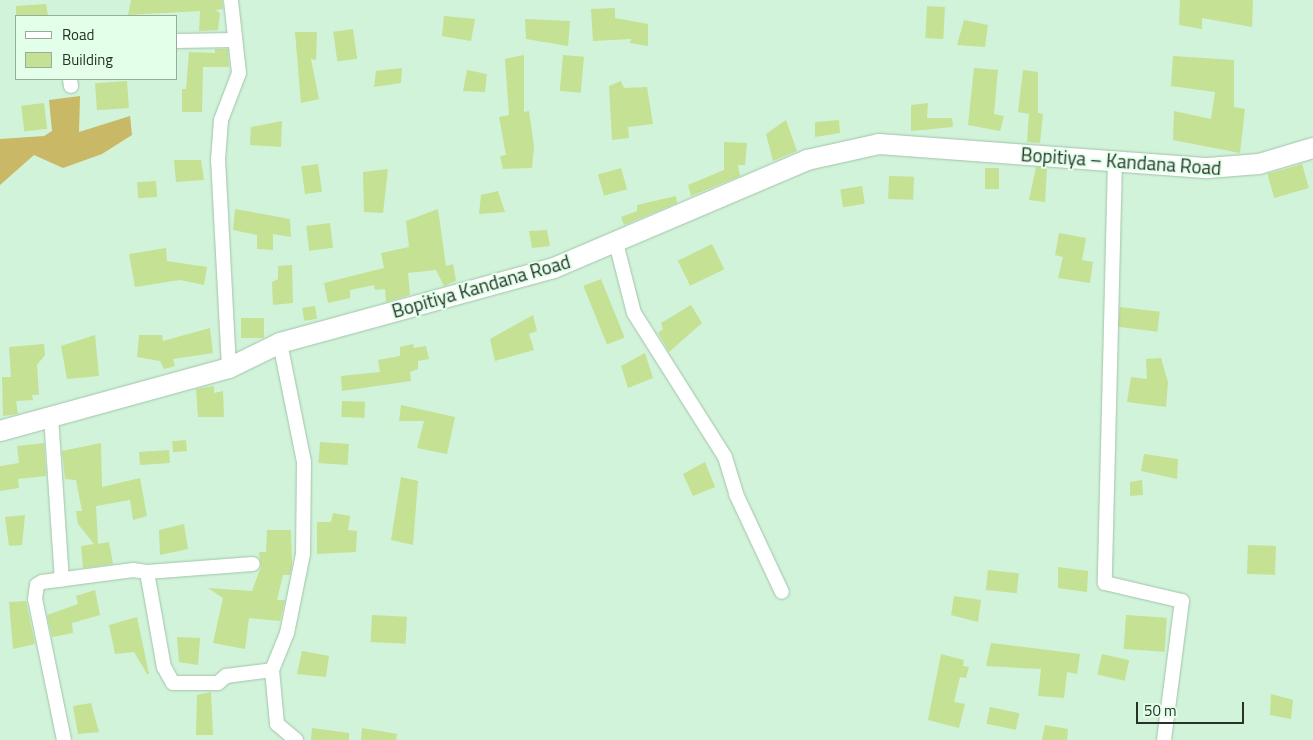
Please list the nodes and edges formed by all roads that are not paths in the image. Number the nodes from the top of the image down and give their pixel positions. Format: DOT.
graph roads {
  1 [pos="231,0"];
  2 [pos="235,40"];
  3 [pos="178,41"];
  4 [pos="1313,148"];
  5 [pos="957,150"];
  6 [pos="1115,161"];
  7 [pos="616,243"];
  8 [pos="280,343"];
  9 [pos="229,368"];
  10 [pos="51,416"];
  11 [pos="0,428"];
  12 [pos="253,564"];
  13 [pos="147,572"];
  14 [pos="62,580"];
  15 [pos="782,592"];
  16 [pos="272,670"];
  17 [pos="64,740"];
  18 [pos="296,740"];
  19 [pos="1164,740"];
  1 -- 2 [label="street"];
  2 -- 3 [label="street"];
  2 -- 9 [label="street"];
  4 -- 6 [label="main road, Bopitiya – Kandana Road"];
  5 -- 6 [label="main road, Bopitiya – Kandana Road"];
  5 -- 7 [label="main road, Bopitiya Kandana Road"];
  6 -- 19 [label="street"];
  7 -- 8 [label="main road, Bopitiya Kandana Road"];
  7 -- 15 [label="street"];
  8 -- 9 [label="main road, Bopitiya Kandana Road"];
  8 -- 16 [label="street"];
  9 -- 10 [label="main road, Bopitiya Kandana Road"];
  10 -- 11 [label="main road, Bopitiya Kandana Road"];
  10 -- 14 [label="street"];
  12 -- 13 [label="street"];
  13 -- 14 [label="street"];
  13 -- 16 [label="street"];
  14 -- 17 [label="street"];
  16 -- 18 [label="street"];
}
